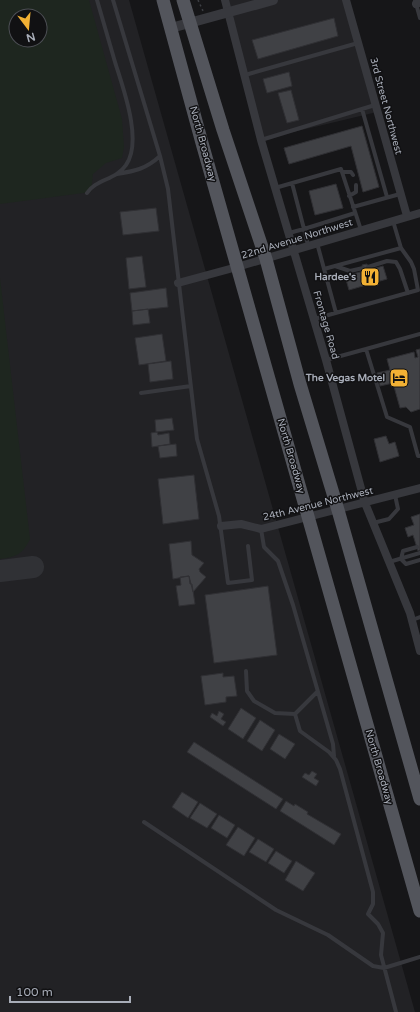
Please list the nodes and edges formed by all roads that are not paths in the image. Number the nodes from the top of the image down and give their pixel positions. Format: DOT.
graph roads {
  1 [pos="97,0"];
  2 [pos="113,0"];
  3 [pos="163,0"];
  4 [pos="184,0"];
  5 [pos="225,0"];
  6 [pos="272,0"];
  7 [pos="346,0"];
  8 [pos="417,3"];
  9 [pos="228,12"];
  10 [pos="420,18"];
  11 [pos="190,23"];
  12 [pos="171,28"];
  13 [pos="358,43"];
  14 [pos="245,74"];
  15 [pos="375,105"];
  16 [pos="362,109"];
  17 [pos="261,140"];
  18 [pos="160,156"];
  19 [pos="342,172"];
  20 [pos="117,174"];
  21 [pos="353,175"];
  22 [pos="292,183"];
  23 [pos="356,185"];
  24 [pos="275,188"];
  25 [pos="87,193"];
  26 [pos="400,194"];
  27 [pos="349,196"];
  28 [pos="387,197"];
  29 [pos="353,207"];
  30 [pos="355,213"];
  31 [pos="420,213"];
  32 [pos="407,216"];
  33 [pos="393,221"];
  34 [pos="304,228"];
  35 [pos="361,231"];
  36 [pos="289,233"];
  37 [pos="317,243"];
  38 [pos="308,246"];
  39 [pos="401,248"];
  40 [pos="294,250"];
  41 [pos="266,259"];
  42 [pos="334,266"];
  43 [pos="237,267"];
  44 [pos="368,267"];
  45 [pos="363,268"];
  46 [pos="324,269"];
  47 [pos="178,283"];
  48 [pos="408,293"];
  49 [pos="336,313"];
  50 [pos="314,319"];
  51 [pos="420,334"];
  52 [pos="366,349"];
  53 [pos="326,360"];
  54 [pos="191,386"];
  55 [pos="141,393"];
  56 [pos="420,456"];
  57 [pos="420,488"];
  58 [pos="395,495"];
  59 [pos="365,502"];
  60 [pos="338,510"];
  61 [pos="308,518"];
  62 [pos="373,523"];
  63 [pos="221,526"];
  64 [pos="261,529"];
  65 [pos="248,546"];
  66 [pos="417,547"];
  67 [pos="420,553"];
  68 [pos="401,559"];
  69 [pos="420,560"];
  70 [pos="389,562"];
  71 [pos="420,617"];
  72 [pos="412,620"];
  73 [pos="420,651"];
  74 [pos="246,671"];
  75 [pos="317,692"];
  76 [pos="295,714"];
  77 [pos="334,757"];
  78 [pos="420,799"];
  79 [pos="144,822"];
  80 [pos="420,911"];
  81 [pos="420,957"];
  82 [pos="384,968"];
  83 [pos="396,1012"];
  1 -- 20 [label="lane"];
  2 -- 18 [label="lane"];
  3 -- 12 [label="main road, North Broadway"];
  4 -- 11 [label="main road"];
  5 -- 9 [label="street, Frontage Road"];
  6 -- 9 [label="street"];
  7 -- 13 [label="street, 3rd Street Northwest"];
  8 -- 10 [label="lane"];
  9 -- 11 [label="street"];
  9 -- 14 [label="street, Frontage Road"];
  11 -- 12 [label="street"];
  11 -- 41 [label="main road"];
  12 -- 43 [label="main road, North Broadway"];
  13 -- 14 [label="lane"];
  13 -- 15 [label="street, 3rd Street Northwest"];
  14 -- 17 [label="street, Frontage Road"];
  15 -- 16 [label="lane"];
  15 -- 26 [label="street, 3rd Street Northwest"];
  16 -- 17 [label="lane"];
  16 -- 28 [label="lane"];
  17 -- 24 [label="street, Frontage Road"];
  18 -- 20 [label="lane"];
  18 -- 47 [label="lane"];
  19 -- 21 [label="lane"];
  19 -- 22 [label="lane"];
  19 -- 27 [label="lane"];
  20 -- 25 [label="lane"];
  22 -- 24 [label="lane"];
  22 -- 34 [label="lane"];
  23 -- 27 [label="lane"];
  24 -- 36 [label="street, Frontage Road"];
  26 -- 28 [label="lane"];
  26 -- 32 [label="street, 3rd Street Northwest"];
  27 -- 29 [label="lane"];
  28 -- 29 [label="lane"];
  29 -- 30 [label="lane"];
  30 -- 34 [label="lane"];
  30 -- 35 [label="lane"];
  31 -- 32 [label="street, 22nd Avenue Northwest"];
  32 -- 33 [label="street, 22nd Avenue Northwest"];
  33 -- 35 [label="street, 22nd Avenue Northwest"];
  33 -- 39 [label="lane"];
  34 -- 36 [label="lane"];
  34 -- 38 [label="lane"];
  35 -- 37 [label="street, 22nd Avenue Northwest"];
  36 -- 40 [label="street, Frontage Road"];
  37 -- 38 [label="street, 22nd Avenue Northwest"];
  37 -- 46 [label="lane"];
  38 -- 40 [label="street, 22nd Avenue Northwest"];
  39 -- 42 [label="lane"];
  39 -- 48 [label="lane"];
  40 -- 41 [label="street, 22nd Avenue Northwest"];
  40 -- 50 [label="street, Frontage Road"];
  41 -- 43 [label="street, 22nd Avenue Northwest"];
  41 -- 60 [label="main road"];
  42 -- 45 [label="lane"];
  42 -- 46 [label="lane"];
  43 -- 47 [label="street, 22nd Avenue Northwest"];
  43 -- 61 [label="main road, North Broadway"];
  44 -- 48 [label="lane"];
  46 -- 49 [label="lane"];
  47 -- 54 [label="lane"];
  48 -- 49 [label="lane"];
  49 -- 50 [label="lane"];
  50 -- 53 [label="street, Frontage Road"];
  51 -- 52 [label="lane"];
  52 -- 53 [label="lane"];
  52 -- 56 [label="lane"];
  53 -- 59 [label="street, Frontage Road"];
  54 -- 55 [label="lane"];
  54 -- 63 [label="lane"];
  57 -- 58 [label="street, 24th Avenue Northwest"];
  58 -- 59 [label="street, 24th Avenue Northwest"];
  58 -- 62 [label="lane"];
  59 -- 60 [label="street, 24th Avenue Northwest"];
  59 -- 62 [label="street, Frontage Road"];
  60 -- 61 [label="street, 24th Avenue Northwest"];
  60 -- 78 [label="main road"];
  61 -- 64 [label="street, 24th Avenue Northwest"];
  61 -- 80 [label="main road, North Broadway"];
  62 -- 70 [label="street, Frontage Road"];
  63 -- 64 [label="street, 24th Avenue Northwest"];
  63 -- 65 [label="lane"];
  64 -- 75 [label="lane"];
  66 -- 68 [label="lane"];
  67 -- 68 [label="lane"];
  68 -- 69 [label="lane"];
  68 -- 70 [label="lane"];
  70 -- 72 [label="street, Frontage Road"];
  71 -- 72 [label="lane"];
  72 -- 73 [label="street, Frontage Road"];
  74 -- 76 [label="lane"];
  75 -- 76 [label="lane"];
  75 -- 77 [label="lane"];
  76 -- 77 [label="lane"];
  77 -- 82 [label="lane"];
  79 -- 82 [label="lane"];
  81 -- 82 [label="lane"];
  82 -- 83 [label="lane"];
}
